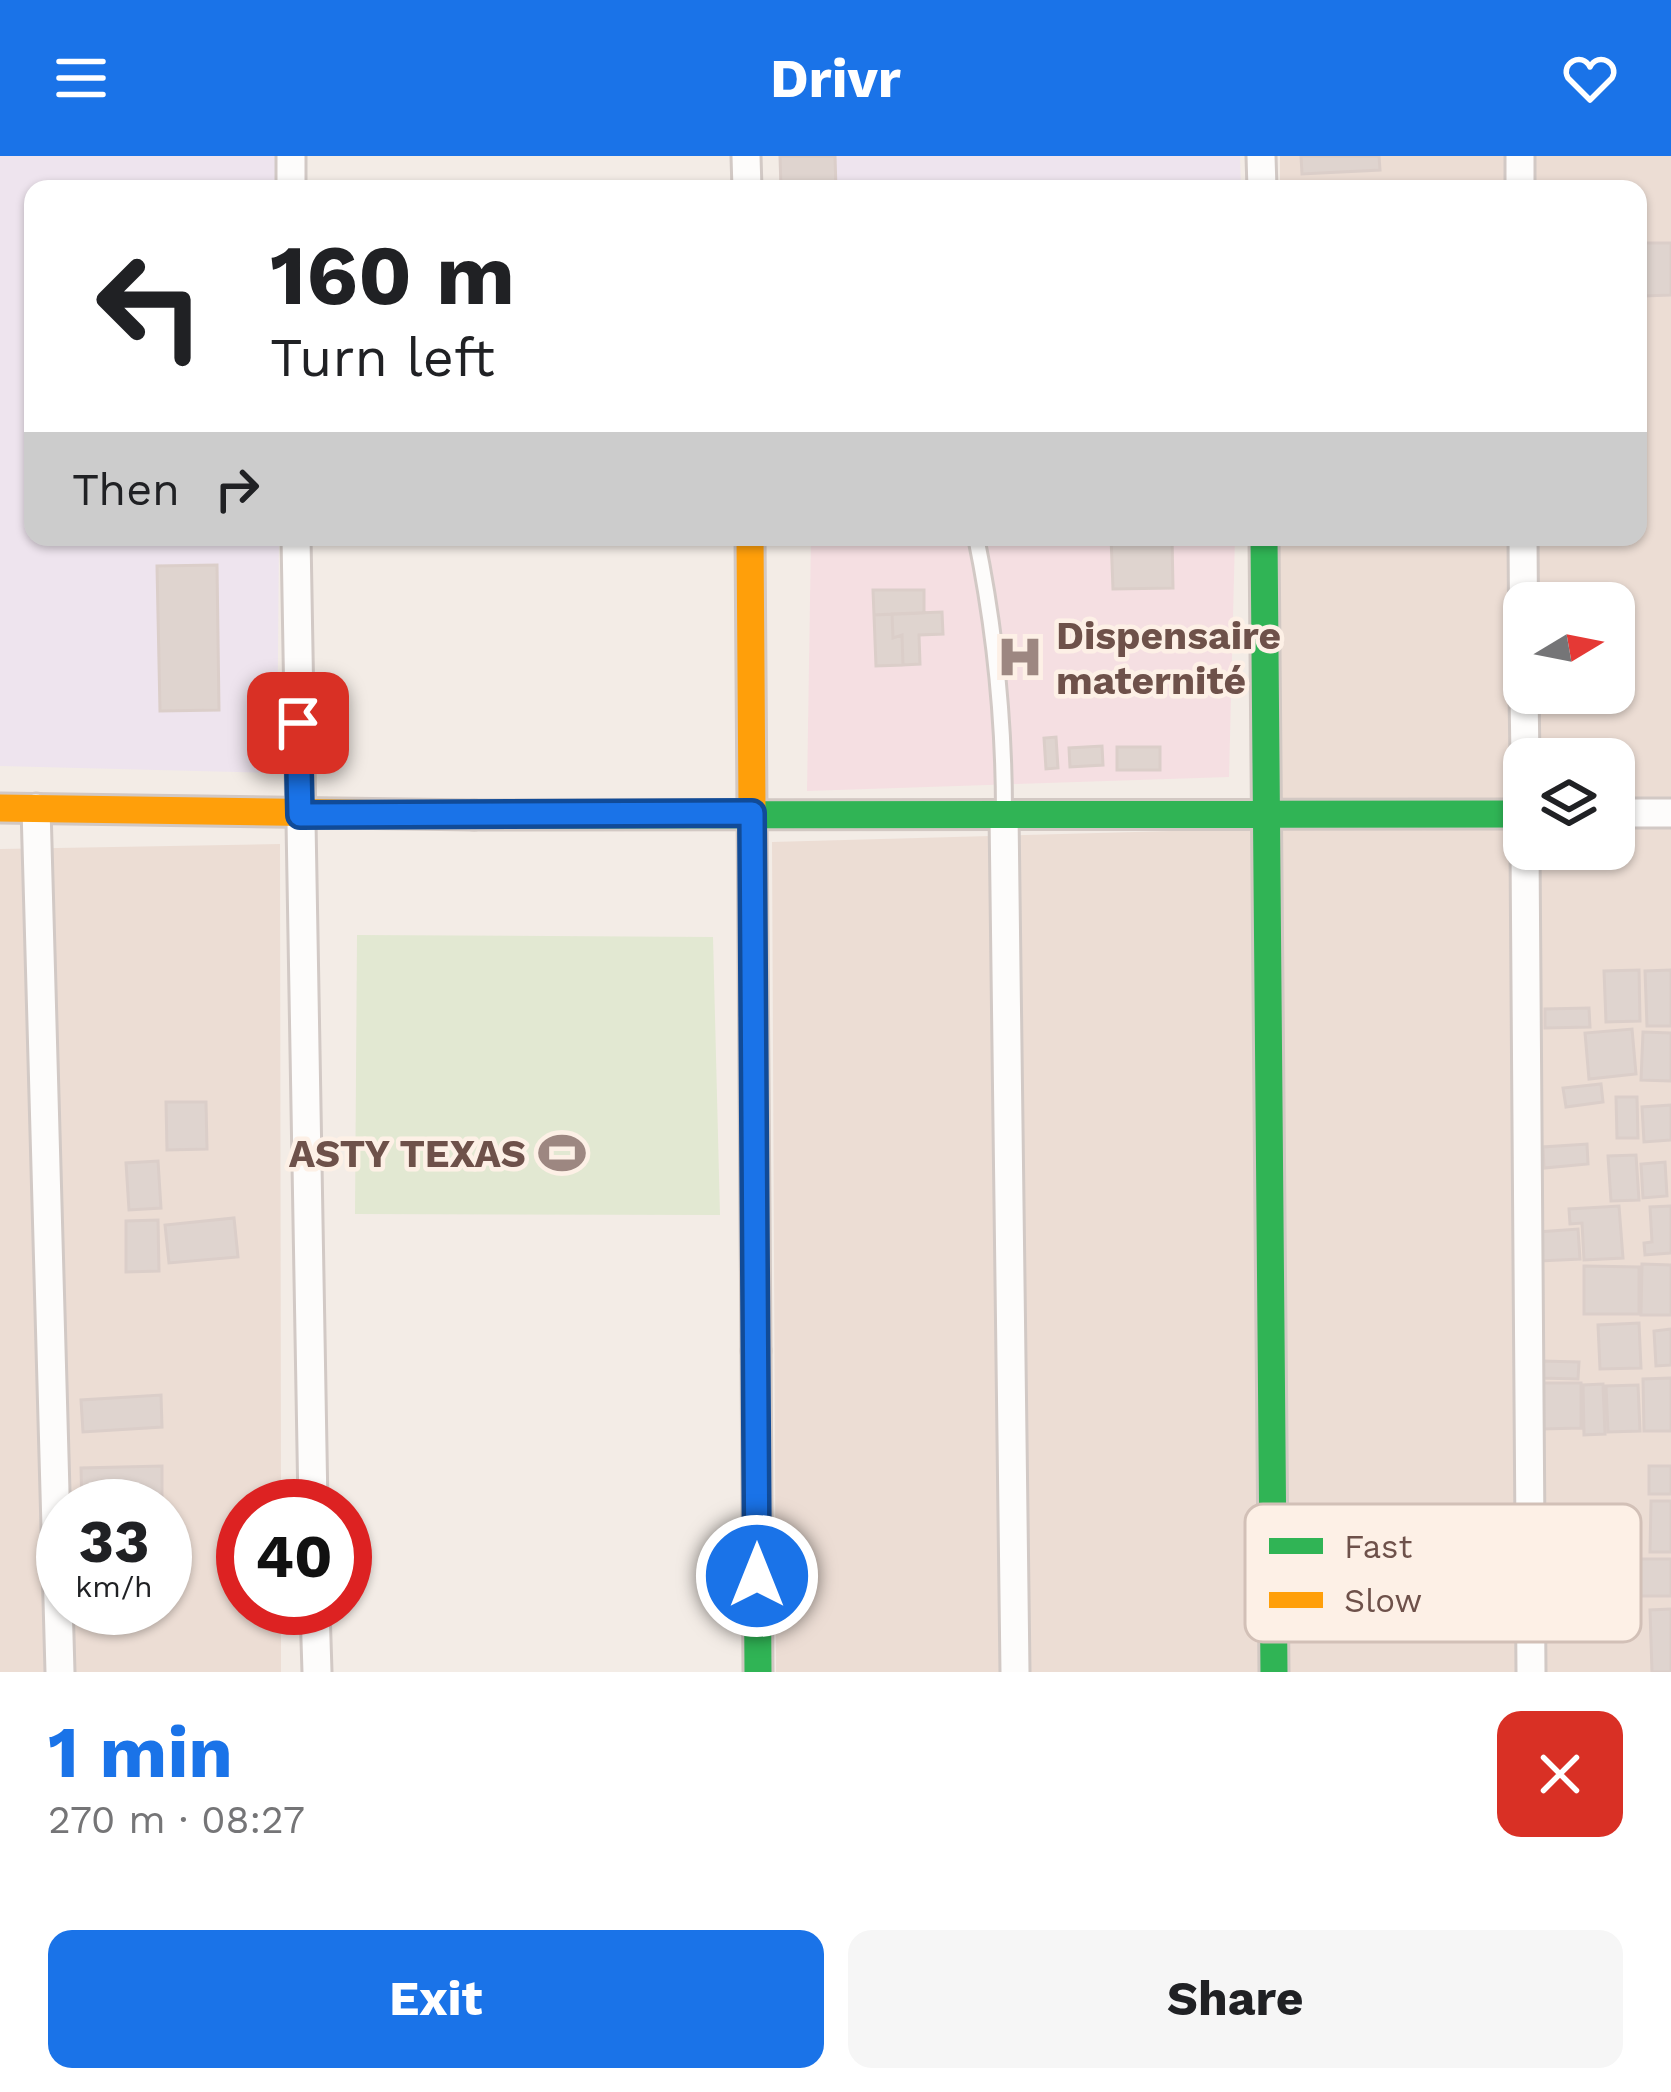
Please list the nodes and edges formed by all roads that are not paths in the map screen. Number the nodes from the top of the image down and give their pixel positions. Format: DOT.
graph roads {
  1 [pos="296,546"];
  2 [pos="750,546"];
  3 [pos="978,546"];
  4 [pos="1264,546"];
  5 [pos="1523,546"];
  6 [pos="1523,582"];
  7 [pos="0,808"];
  8 [pos="36,808"];
  9 [pos="1266,812"];
  10 [pos="752,813"];
  11 [pos="1635,813"];
  12 [pos="1671,813"];
  13 [pos="1004,814"];
  14 [pos="1503,814"];
  15 [pos="300,815"];
  16 [pos="1525,870"];
  17 [pos="313,1479"];
  18 [pos="1272,1504"];
  19 [pos="1530,1504"];
  20 [pos="316,1635"];
  21 [pos="1274,1642"];
  22 [pos="1531,1642"];
  23 [pos="60,1672"];
  24 [pos="317,1672"];
  25 [pos="758,1672"];
  26 [pos="1015,1672"];
  27 [pos="1274,1672"];
  28 [pos="1531,1672"];
  1 -- 15 [label="street"];
  2 -- 10 [label="street"];
  3 -- 13 [label="lane"];
  4 -- 9 [label="street"];
  5 -- 6 [label="street"];
  7 -- 8 [label="street"];
  8 -- 15 [label="street"];
  8 -- 23 [label="street"];
  9 -- 13 [label="street"];
  9 -- 14 [label="street"];
  9 -- 18 [label="street"];
  10 -- 13 [label="street"];
  10 -- 15 [label="street"];
  10 -- 25 [label="street"];
  11 -- 12 [label="street"];
  13 -- 26 [label="street"];
  15 -- 17 [label="street"];
  16 -- 19 [label="street"];
  20 -- 24 [label="street"];
  21 -- 27 [label="street"];
  22 -- 28 [label="street"];
}
